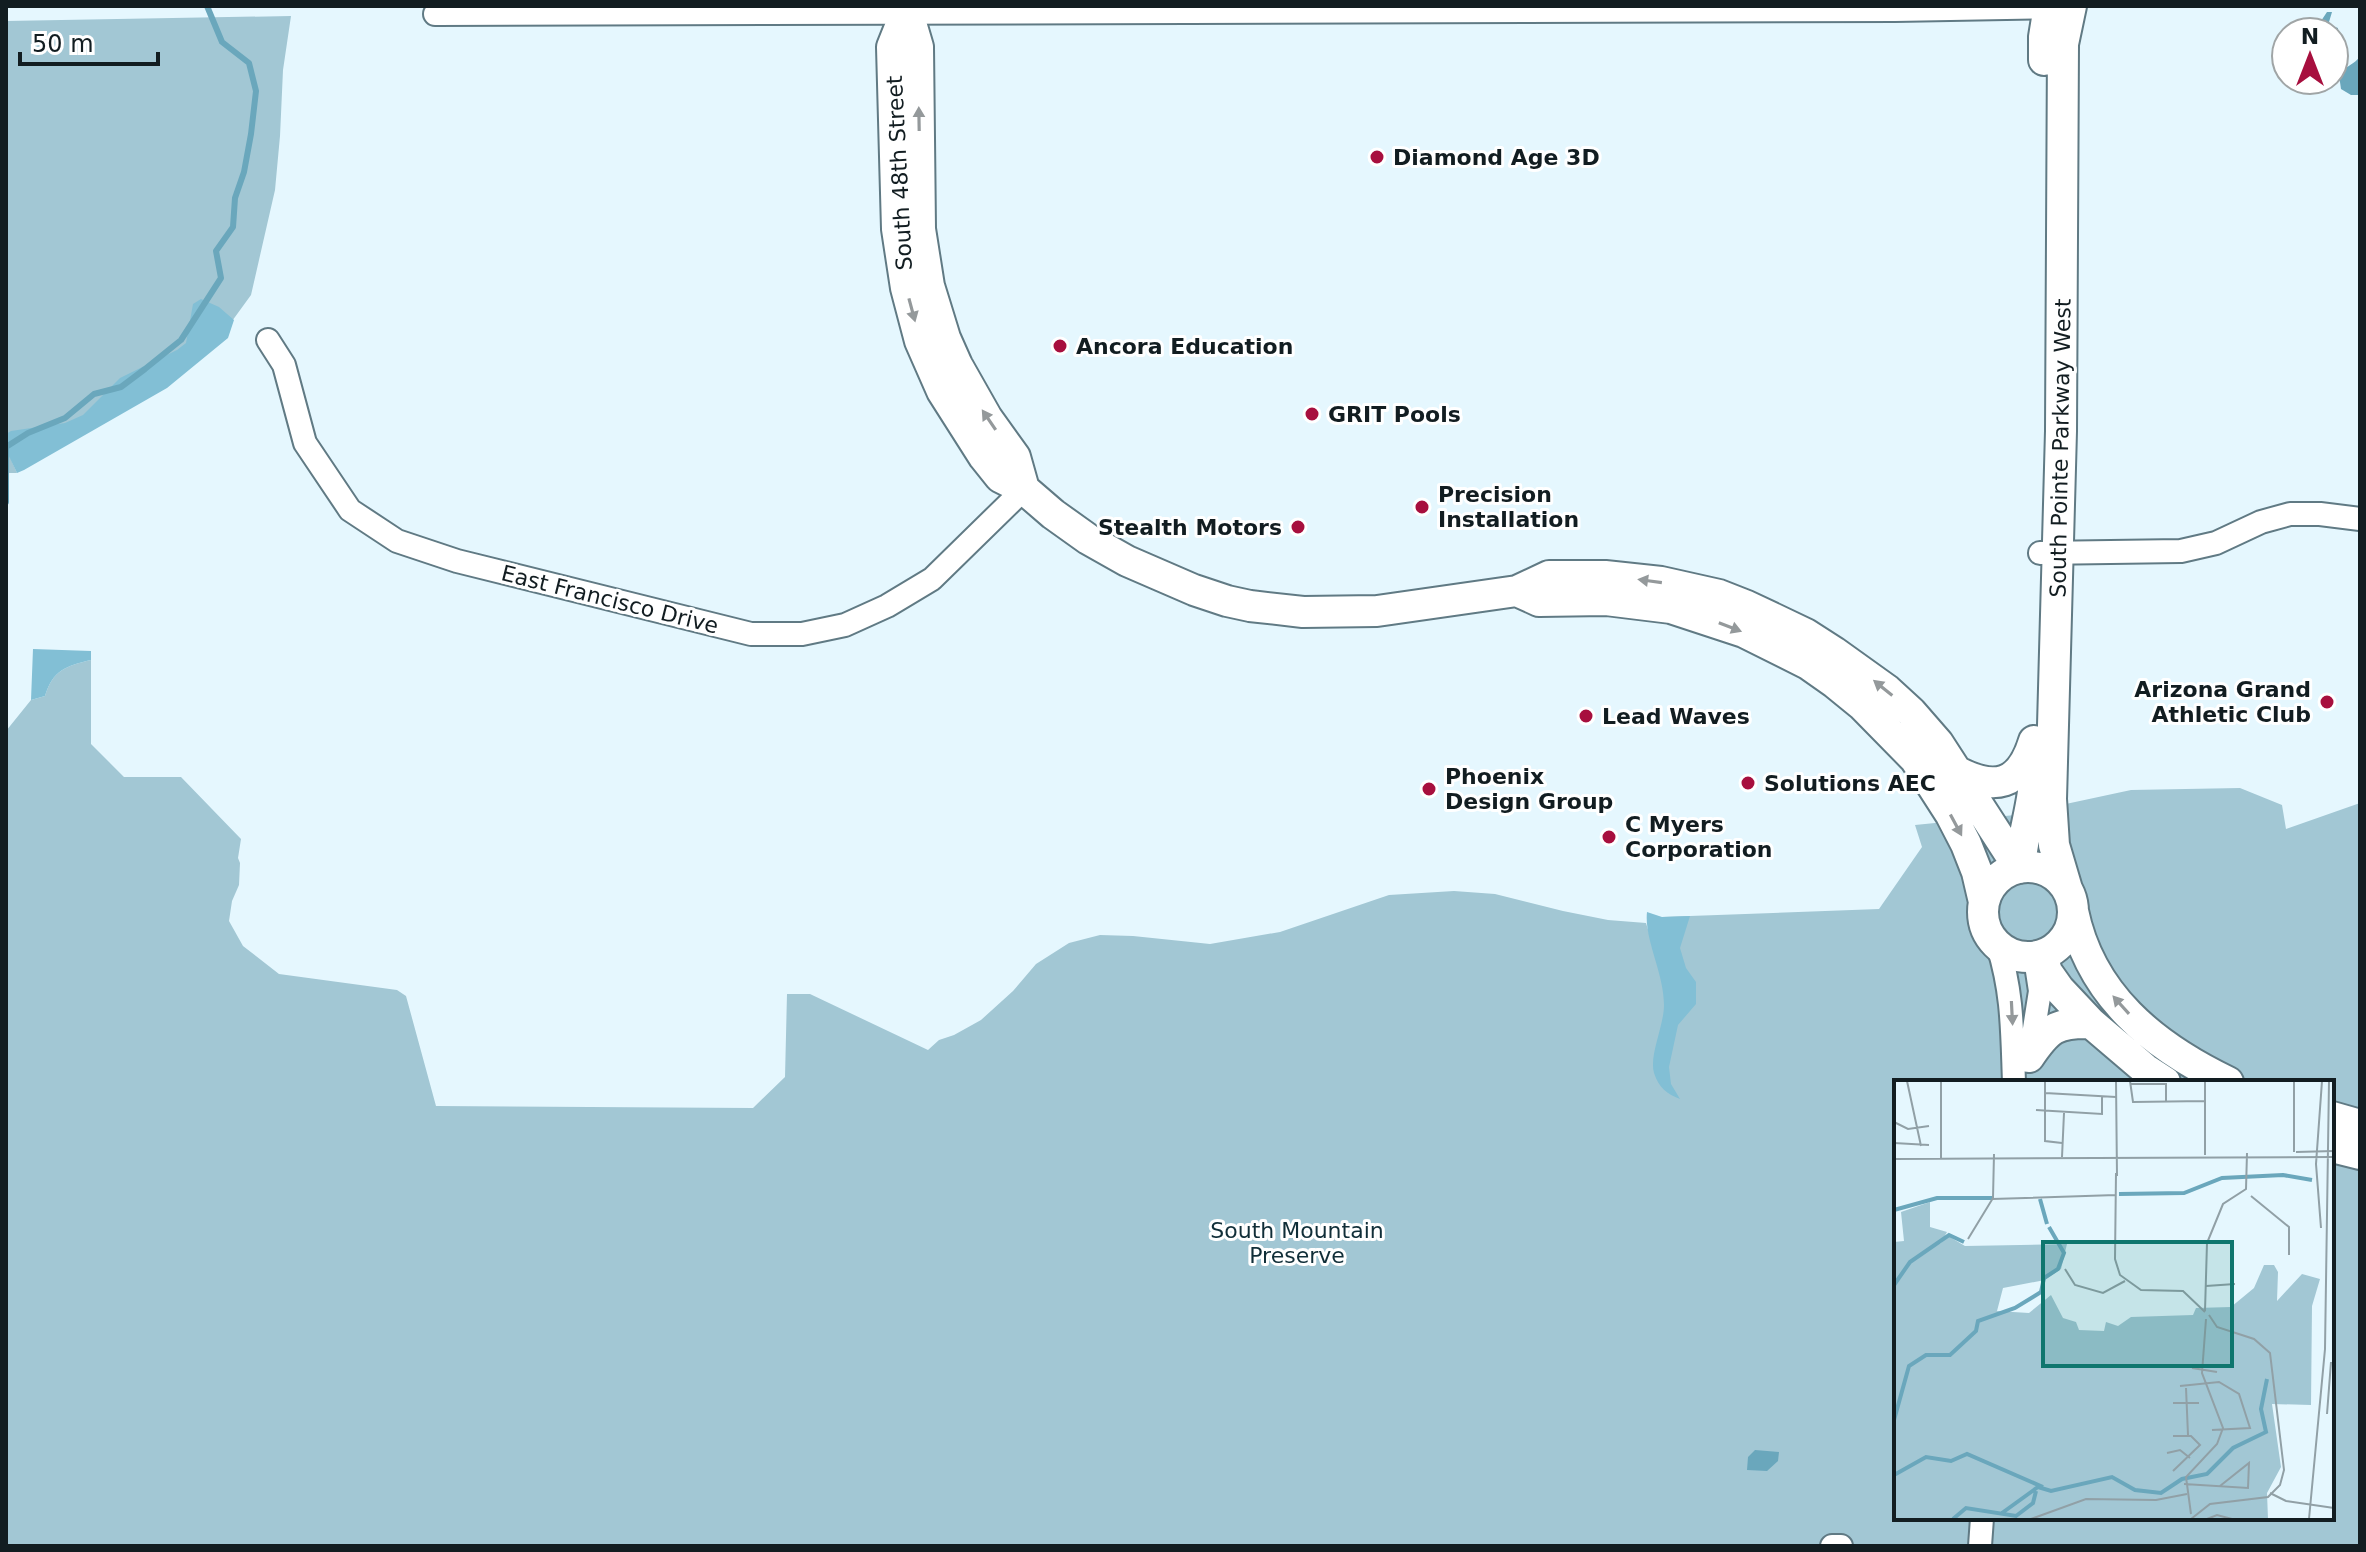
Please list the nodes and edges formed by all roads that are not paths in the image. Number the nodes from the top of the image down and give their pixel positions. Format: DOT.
graph roads {
  1 [pos="2049,6"];
  2 [pos="2071,6"];
  3 [pos="906,9"];
  4 [pos="435,14"];
  5 [pos="268,340"];
  6 [pos="1024,489"];
  7 [pos="2360,519"];
  8 [pos="2049,552"];
  9 [pos="1517,591"];
  10 [pos="2034,741"];
  11 [pos="1954,770"];
  12 [pos="2020,868"];
  13 [pos="2070,900"];
  14 [pos="1984,902"];
  15 [pos="1998,946"];
  16 [pos="2038,956"];
  17 [pos="2091,1023"];
  18 [pos="2023,1074"];
  19 [pos="2162,1080"];
  20 [pos="2224,1080"];
  21 [pos="2334,1118"];
  22 [pos="2360,1125"];
  23 [pos="2334,1148"];
  24 [pos="2360,1154"];
  25 [pos="1982,1520"];
  26 [pos="1832,1546"];
  27 [pos="1841,1546"];
  28 [pos="1980,1546"];
  1 -- 2 [label="street"];
  1 -- 3 [label="street"];
  1 -- 8 [label="main road, South Pointe Parkway West"];
  2 -- 8 [label="main road, South Pointe Parkway West"];
  3 -- 4 [label="street"];
  3 -- 6 [label="main road, South 48th Street"];
  5 -- 6 [label="street, East Francisco Drive"];
  6 -- 9 [label="main road, South 48th Street"];
  7 -- 8 [label="street"];
  8 -- 10 [label="main road, South Pointe Parkway West"];
  8 -- 13 [label="main road, South Pointe Parkway West"];
  11 -- 9 [label="main road, South 48th Street, one-way"];
  9 -- 14 [label="main road, South 48th Street, one-way"];
  10 -- 11 [label="main road"];
  10 -- 12 [label="main road, South Pointe Parkway West"];
  11 -- 12 [label="main road, South 48th Street"];
  12 -- 13 [label="main road"];
  12 -- 14 [label="main road"];
  13 -- 16 [label="main road"];
  20 -- 13 [label="main road, South Pointe Parkway West, one-way"];
  14 -- 15 [label="main road"];
  15 -- 16 [label="main road"];
  15 -- 18 [label="street, one-way"];
  16 -- 17 [label="main road"];
  16 -- 18 [label="street"];
  17 -- 18 [label="main road"];
  17 -- 19 [label="main road"];
  21 -- 22 [label="main road"];
  23 -- 24 [label="main road"];
  25 -- 28 [label="street"];
  26 -- 27 [label="street"];
}
